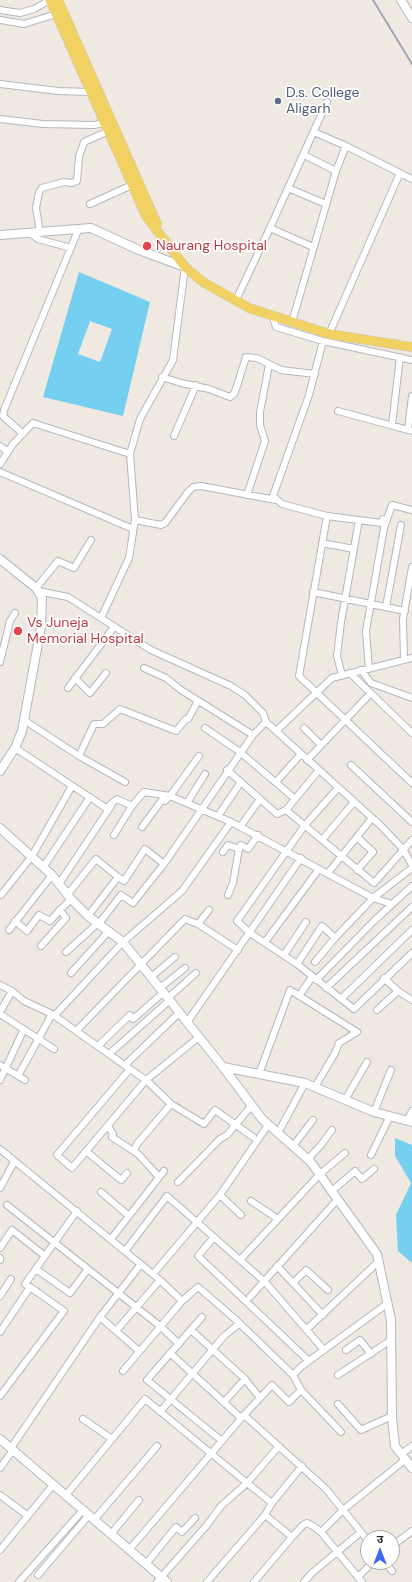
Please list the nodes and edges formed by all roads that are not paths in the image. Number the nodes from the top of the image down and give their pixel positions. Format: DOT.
graph roads {
  1 [pos="50,0"];
  2 [pos="58,0"];
  3 [pos="401,0"];
  4 [pos="0,10"];
  5 [pos="56,14"];
  6 [pos="412,18"];
  7 [pos="0,20"];
  8 [pos="0,84"];
  9 [pos="91,92"];
  10 [pos="328,102"];
  11 [pos="0,119"];
  12 [pos="108,128"];
  13 [pos="314,132"];
  14 [pos="346,146"];
  15 [pos="304,155"];
  16 [pos="336,171"];
  17 [pos="400,173"];
  18 [pos="412,179"];
  19 [pos="132,184"];
  20 [pos="288,188"];
  21 [pos="90,204"];
  22 [pos="326,204"];
  23 [pos="79,228"];
  24 [pos="270,228"];
  25 [pos="40,232"];
  26 [pos="30,233"];
  27 [pos="159,233"];
  28 [pos="0,235"];
  29 [pos="313,247"];
  30 [pos="71,248"];
  31 [pos="185,267"];
  32 [pos="236,300"];
  33 [pos="272,315"];
  34 [pos="292,322"];
  35 [pos="326,337"];
  36 [pos="412,346"];
  37 [pos="400,357"];
  38 [pos="412,360"];
  39 [pos="269,365"];
  40 [pos="315,374"];
  41 [pos="162,378"];
  42 [pos="196,385"];
  43 [pos="412,396"];
  44 [pos="338,411"];
  45 [pos="392,425"];
  46 [pos="410,430"];
  47 [pos="22,434"];
  48 [pos="174,436"];
  49 [pos="0,446"];
  50 [pos="8,452"];
  51 [pos="130,454"];
  52 [pos="0,464"];
  53 [pos="0,472"];
  54 [pos="247,495"];
  55 [pos="276,500"];
  56 [pos="412,510"];
  57 [pos="327,516"];
  58 [pos="135,520"];
  59 [pos="359,520"];
  60 [pos="387,520"];
  61 [pos="401,525"];
  62 [pos="133,529"];
  63 [pos="91,540"];
  64 [pos="322,543"];
  65 [pos="354,549"];
  66 [pos="1,562"];
  67 [pos="412,567"];
  68 [pos="37,590"];
  69 [pos="313,592"];
  70 [pos="345,598"];
  71 [pos="372,604"];
  72 [pos="386,607"];
  73 [pos="405,611"];
  74 [pos="15,613"];
  75 [pos="101,618"];
  76 [pos="114,627"];
  77 [pos="412,658"];
  78 [pos="404,660"];
  79 [pos="0,662"];
  80 [pos="144,668"];
  81 [pos="369,669"];
  82 [pos="361,670"];
  83 [pos="106,673"];
  84 [pos="350,673"];
  85 [pos="342,675"];
  86 [pos="75,678"];
  87 [pos="68,688"];
  88 [pos="316,693"];
  89 [pos="371,693"];
  90 [pos="412,698"];
  91 [pos="198,701"];
  92 [pos="24,720"];
  93 [pos="344,720"];
  94 [pos="266,722"];
  95 [pos="205,728"];
  96 [pos="304,728"];
  97 [pos="276,731"];
  98 [pos="412,734"];
  99 [pos="252,735"];
  100 [pos="320,745"];
  101 [pos="15,748"];
  102 [pos="240,752"];
  103 [pos="301,754"];
  104 [pos="79,756"];
  105 [pos="199,756"];
  106 [pos="307,760"];
  107 [pos="351,765"];
  108 [pos="227,770"];
  109 [pos="319,770"];
  110 [pos="0,771"];
  111 [pos="205,774"];
  112 [pos="125,782"];
  113 [pos="241,782"];
  114 [pos="276,782"];
  115 [pos="412,783"];
  116 [pos="72,786"];
  117 [pos="338,788"];
  118 [pos="170,796"];
  119 [pos="90,797"];
  120 [pos="294,798"];
  121 [pos="260,799"];
  122 [pos="114,802"];
  123 [pos="354,802"];
  124 [pos="187,803"];
  125 [pos="132,806"];
  126 [pos="201,809"];
  127 [pos="286,810"];
  128 [pos="218,816"];
  129 [pos="372,818"];
  130 [pos="231,822"];
  131 [pos="412,822"];
  132 [pos="305,825"];
  133 [pos="142,827"];
  134 [pos="240,827"];
  135 [pos="0,828"];
  136 [pos="114,835"];
  137 [pos="258,836"];
  138 [pos="357,837"];
  139 [pos="322,840"];
  140 [pos="412,840"];
  141 [pos="239,849"];
  142 [pos="403,849"];
  143 [pos="288,851"];
  144 [pos="223,852"];
  145 [pos="32,856"];
  146 [pos="341,856"];
  147 [pos="301,858"];
  148 [pos="164,864"];
  149 [pos="44,866"];
  150 [pos="412,867"];
  151 [pos="319,869"];
  152 [pos="357,870"];
  153 [pos="328,873"];
  154 [pos="52,875"];
  155 [pos="118,878"];
  156 [pos="58,884"];
  157 [pos="412,886"];
  158 [pos="1,895"];
  159 [pos="228,895"];
  160 [pos="69,897"];
  161 [pos="373,898"];
  162 [pos="392,904"];
  163 [pos="412,907"];
  164 [pos="60,910"];
  165 [pos="209,910"];
  166 [pos="88,916"];
  167 [pos="16,922"];
  168 [pos="306,922"];
  169 [pos="98,924"];
  170 [pos="198,924"];
  171 [pos="9,930"];
  172 [pos="412,930"];
  173 [pos="109,931"];
  174 [pos="250,933"];
  175 [pos="335,938"];
  176 [pos="123,942"];
  177 [pos="265,942"];
  178 [pos="41,946"];
  179 [pos="238,950"];
  180 [pos="66,952"];
  181 [pos="412,953"];
  182 [pos="284,955"];
  183 [pos="175,957"];
  184 [pos="315,962"];
  185 [pos="140,964"];
  186 [pos="296,964"];
  187 [pos="185,968"];
  188 [pos="71,973"];
  189 [pos="196,973"];
  190 [pos="151,977"];
  191 [pos="384,978"];
  192 [pos="314,979"];
  193 [pos="0,985"];
  194 [pos="326,988"];
  195 [pos="12,991"];
  196 [pos="398,991"];
  197 [pos="165,995"];
  198 [pos="299,996"];
  199 [pos="341,999"];
  200 [pos="412,1000"];
  201 [pos="377,1010"];
  202 [pos="180,1012"];
  203 [pos="0,1013"];
  204 [pos="54,1015"];
  205 [pos="188,1022"];
  206 [pos="24,1029"];
  207 [pos="76,1031"];
  208 [pos="199,1037"];
  209 [pos="39,1039"];
  210 [pos="98,1046"];
  211 [pos="54,1049"];
  212 [pos="110,1054"];
  213 [pos="367,1062"];
  214 [pos="0,1065"];
  215 [pos="223,1066"];
  216 [pos="128,1067"];
  217 [pos="6,1068"];
  218 [pos="391,1070"];
  219 [pos="259,1074"];
  220 [pos="18,1076"];
  221 [pos="0,1080"];
  222 [pos="25,1080"];
  223 [pos="146,1080"];
  224 [pos="305,1083"];
  225 [pos="314,1087"];
  226 [pos="345,1100"];
  227 [pos="170,1104"];
  228 [pos="252,1105"];
  229 [pos="412,1111"];
  230 [pos="374,1112"];
  231 [pos="390,1116"];
  232 [pos="313,1120"];
  233 [pos="409,1121"];
  234 [pos="236,1124"];
  235 [pos="268,1125"];
  236 [pos="108,1126"];
  237 [pos="332,1130"];
  238 [pos="278,1133"];
  239 [pos="253,1137"];
  240 [pos="293,1146"];
  241 [pos="0,1149"];
  242 [pos="134,1151"];
  243 [pos="87,1152"];
  244 [pos="345,1153"];
  245 [pos="371,1156"];
  246 [pos="308,1159"];
  247 [pos="14,1162"];
  248 [pos="374,1168"];
  249 [pos="164,1171"];
  250 [pos="127,1173"];
  251 [pos="320,1174"];
  252 [pos="160,1177"];
  253 [pos="178,1182"];
  254 [pos="0,1187"];
  255 [pos="332,1191"];
  256 [pos="101,1192"];
  257 [pos="220,1195"];
  258 [pos="338,1199"];
  259 [pos="251,1201"];
  260 [pos="7,1205"];
  261 [pos="77,1211"];
  262 [pos="241,1215"];
  263 [pos="129,1216"];
  264 [pos="278,1219"];
  265 [pos="198,1222"];
  266 [pos="214,1237"];
  267 [pos="111,1239"];
  268 [pos="55,1243"];
  269 [pos="0,1248"];
  270 [pos="125,1251"];
  271 [pos="45,1256"];
  272 [pos="240,1260"];
  273 [pos="379,1261"];
  274 [pos="141,1264"];
  275 [pos="277,1266"];
  276 [pos="36,1269"];
  277 [pos="88,1269"];
  278 [pos="153,1274"];
  279 [pos="11,1279"];
  280 [pos="160,1280"];
  281 [pos="265,1282"];
  282 [pos="293,1283"];
  283 [pos="30,1287"];
  284 [pos="328,1290"];
  285 [pos="118,1293"];
  286 [pos="0,1296"];
  287 [pos="250,1297"];
  288 [pos="182,1301"];
  289 [pos="388,1303"];
  290 [pos="136,1307"];
  291 [pos="323,1315"];
  292 [pos="100,1317"];
  293 [pos="202,1317"];
  294 [pos="240,1324"];
  295 [pos="160,1326"];
  296 [pos="307,1328"];
  297 [pos="191,1330"];
  298 [pos="116,1331"];
  299 [pos="0,1332"];
  300 [pos="391,1340"];
  301 [pos="179,1344"];
  302 [pos="212,1350"];
  303 [pos="324,1350"];
  304 [pos="346,1350"];
  305 [pos="140,1351"];
  306 [pos="170,1353"];
  307 [pos="371,1354"];
  308 [pos="309,1361"];
  309 [pos="123,1371"];
  310 [pos="193,1374"];
  311 [pos="293,1375"];
  312 [pos="338,1375"];
  313 [pos="244,1379"];
  314 [pos="302,1390"];
  315 [pos="0,1396"];
  316 [pos="260,1398"];
  317 [pos="171,1399"];
  318 [pos="224,1402"];
  319 [pos="338,1404"];
  320 [pos="160,1412"];
  321 [pos="243,1416"];
  322 [pos="392,1416"];
  323 [pos="83,1419"];
  324 [pos="341,1432"];
  325 [pos="0,1439"];
  326 [pos="112,1439"];
  327 [pos="222,1441"];
  328 [pos="157,1446"];
  329 [pos="279,1446"];
  330 [pos="412,1446"];
  331 [pos="12,1449"];
  332 [pos="211,1453"];
  333 [pos="404,1456"];
  334 [pos="302,1466"];
  335 [pos="0,1468"];
  336 [pos="412,1468"];
  337 [pos="247,1483"];
  338 [pos="53,1485"];
  339 [pos="0,1495"];
  340 [pos="66,1495"];
  341 [pos="138,1500"];
  342 [pos="272,1503"];
  343 [pos="344,1510"];
  344 [pos="89,1515"];
  345 [pos="265,1515"];
  346 [pos="28,1516"];
  347 [pos="194,1518"];
  348 [pos="360,1531"];
  349 [pos="412,1531"];
  350 [pos="321,1532"];
  351 [pos="360,1533"];
  352 [pos="111,1534"];
  353 [pos="292,1537"];
  354 [pos="400,1540"];
  355 [pos="0,1550"];
  356 [pos="129,1550"];
  357 [pos="336,1552"];
  358 [pos="146,1564"];
  359 [pos="368,1570"];
  360 [pos="38,1575"];
  361 [pos="162,1580"];
  362 [pos="360,1580"];
  363 [pos="19,1582"];
  364 [pos="207,1582"];
  365 [pos="254,1582"];
  366 [pos="304,1582"];
  1 -- 4 [label="street"];
  1 -- 5 [label="main road"];
  2 -- 12 [label="main road"];
  3 -- 6 [label="street"];
  5 -- 7 [label="street"];
  5 -- 9 [label="main road"];
  8 -- 9 [label="street"];
  9 -- 12 [label="main road"];
  10 -- 13 [label="street"];
  11 -- 12 [label="street"];
  12 -- 19 [label="main road"];
  12 -- 25 [label="street"];
  12 -- 27 [label="main road"];
  13 -- 14 [label="street"];
  13 -- 15 [label="street"];
  14 -- 16 [label="street"];
  14 -- 17 [label="street"];
  15 -- 16 [label="street"];
  15 -- 20 [label="street"];
  16 -- 22 [label="street"];
  17 -- 18 [label="street"];
  17 -- 35 [label="street"];
  19 -- 21 [label="street"];
  19 -- 27 [label="main road"];
  20 -- 22 [label="street"];
  20 -- 24 [label="street"];
  22 -- 29 [label="street"];
  23 -- 25 [label="street"];
  23 -- 30 [label="street"];
  23 -- 31 [label="street"];
  24 -- 29 [label="street"];
  24 -- 32 [label="street"];
  25 -- 26 [label="street"];
  26 -- 28 [label="street"];
  26 -- 30 [label="street"];
  27 -- 31 [label="main road"];
  29 -- 34 [label="street"];
  30 -- 47 [label="street"];
  31 -- 32 [label="main road"];
  31 -- 41 [label="street"];
  32 -- 33 [label="main road"];
  33 -- 34 [label="main road"];
  33 -- 35 [label="street"];
  34 -- 35 [label="main road"];
  35 -- 36 [label="main road"];
  35 -- 37 [label="street"];
  35 -- 40 [label="street"];
  37 -- 38 [label="street"];
  37 -- 45 [label="street"];
  39 -- 40 [label="street"];
  39 -- 42 [label="street"];
  39 -- 54 [label="street"];
  40 -- 55 [label="street"];
  41 -- 42 [label="street"];
  41 -- 51 [label="street"];
  42 -- 48 [label="street"];
  43 -- 46 [label="street"];
  44 -- 45 [label="street"];
  45 -- 46 [label="street"];
  47 -- 50 [label="street"];
  47 -- 51 [label="street"];
  49 -- 50 [label="street"];
  50 -- 52 [label="street"];
  51 -- 58 [label="street"];
  53 -- 62 [label="street"];
  54 -- 55 [label="street"];
  54 -- 58 [label="street"];
  55 -- 57 [label="street"];
  56 -- 60 [label="street"];
  57 -- 59 [label="street"];
  57 -- 64 [label="street"];
  58 -- 62 [label="street"];
  59 -- 60 [label="street"];
  59 -- 65 [label="street"];
  60 -- 71 [label="street"];
  61 -- 72 [label="street"];
  62 -- 75 [label="street"];
  63 -- 68 [label="street"];
  64 -- 65 [label="street"];
  64 -- 69 [label="street"];
  65 -- 70 [label="street"];
  66 -- 68 [label="street"];
  67 -- 73 [label="street"];
  68 -- 75 [label="street"];
  68 -- 92 [label="street"];
  69 -- 70 [label="street"];
  69 -- 88 [label="street"];
  70 -- 71 [label="street"];
  70 -- 85 [label="street"];
  71 -- 72 [label="street"];
  71 -- 81 [label="street"];
  72 -- 73 [label="street"];
  73 -- 78 [label="street"];
  74 -- 79 [label="street"];
  75 -- 76 [label="street"];
  76 -- 86 [label="street"];
  76 -- 94 [label="street"];
  77 -- 78 [label="street"];
  78 -- 81 [label="street"];
  80 -- 91 [label="street"];
  81 -- 82 [label="street"];
  82 -- 84 [label="street"];
  82 -- 90 [label="street"];
  83 -- 86 [label="street"];
  84 -- 85 [label="street"];
  84 -- 89 [label="street"];
  85 -- 88 [label="street"];
  86 -- 87 [label="street"];
  88 -- 93 [label="street"];
  88 -- 97 [label="street"];
  89 -- 93 [label="street"];
  89 -- 98 [label="street"];
  91 -- 99 [label="street"];
  91 -- 104 [label="street"];
  92 -- 101 [label="street"];
  92 -- 104 [label="street"];
  93 -- 100 [label="street"];
  93 -- 115 [label="street"];
  94 -- 97 [label="street"];
  94 -- 99 [label="street"];
  95 -- 102 [label="street"];
  96 -- 100 [label="street"];
  97 -- 103 [label="street"];
  99 -- 102 [label="street"];
  100 -- 106 [label="street"];
  101 -- 110 [label="street"];
  101 -- 116 [label="street"];
  102 -- 108 [label="street"];
  102 -- 114 [label="street"];
  103 -- 106 [label="street"];
  103 -- 114 [label="street"];
  104 -- 112 [label="street"];
  105 -- 118 [label="street"];
  106 -- 109 [label="street"];
  107 -- 131 [label="street"];
  108 -- 113 [label="street"];
  108 -- 126 [label="street"];
  109 -- 117 [label="street"];
  109 -- 120 [label="street"];
  111 -- 124 [label="street"];
  113 -- 121 [label="street"];
  113 -- 128 [label="street"];
  114 -- 120 [label="street"];
  116 -- 119 [label="street"];
  116 -- 145 [label="street"];
  117 -- 123 [label="street"];
  117 -- 132 [label="street"];
  118 -- 124 [label="street"];
  118 -- 125 [label="street"];
  118 -- 133 [label="street"];
  119 -- 122 [label="street"];
  119 -- 149 [label="street"];
  120 -- 127 [label="street"];
  121 -- 127 [label="street"];
  121 -- 134 [label="street"];
  122 -- 125 [label="street"];
  122 -- 156 [label="street"];
  123 -- 129 [label="street"];
  123 -- 139 [label="street"];
  124 -- 126 [label="street"];
  125 -- 136 [label="street"];
  126 -- 128 [label="street"];
  126 -- 148 [label="street"];
  127 -- 132 [label="street"];
  128 -- 130 [label="street"];
  129 -- 138 [label="street"];
  129 -- 142 [label="street"];
  130 -- 134 [label="street"];
  130 -- 176 [label="street"];
  132 -- 139 [label="street"];
  132 -- 143 [label="street"];
  134 -- 137 [label="street"];
  135 -- 145 [label="street"];
  137 -- 141 [label="street"];
  137 -- 143 [label="street"];
  138 -- 146 [label="street"];
  138 -- 152 [label="street"];
  139 -- 146 [label="street"];
  140 -- 142 [label="street"];
  141 -- 144 [label="street"];
  141 -- 159 [label="street"];
  142 -- 150 [label="street"];
  142 -- 152 [label="street"];
  143 -- 147 [label="street"];
  143 -- 174 [label="street"];
  145 -- 149 [label="street"];
  145 -- 158 [label="street"];
  146 -- 152 [label="street"];
  146 -- 153 [label="street"];
  147 -- 151 [label="street"];
  147 -- 174 [label="street"];
  148 -- 155 [label="street"];
  148 -- 169 [label="street"];
  149 -- 154 [label="street"];
  150 -- 161 [label="street"];
  151 -- 153 [label="street"];
  151 -- 177 [label="street"];
  153 -- 161 [label="street"];
  154 -- 156 [label="street"];
  154 -- 167 [label="street"];
  155 -- 160 [label="street"];
  155 -- 166 [label="street"];
  156 -- 160 [label="street"];
  157 -- 162 [label="street"];
  160 -- 164 [label="street"];
  160 -- 166 [label="street"];
  161 -- 162 [label="street"];
  161 -- 175 [label="street"];
  162 -- 192 [label="street"];
  163 -- 194 [label="street"];
  164 -- 167 [label="street"];
  164 -- 178 [label="street"];
  165 -- 170 [label="street"];
  166 -- 169 [label="street"];
  167 -- 171 [label="street"];
  168 -- 182 [label="street"];
  169 -- 173 [label="street"];
  169 -- 180 [label="street"];
  170 -- 179 [label="street"];
  170 -- 185 [label="street"];
  172 -- 199 [label="street"];
  173 -- 176 [label="street"];
  173 -- 188 [label="street"];
  174 -- 177 [label="street"];
  174 -- 179 [label="street"];
  175 -- 184 [label="street"];
  175 -- 186 [label="street"];
  176 -- 185 [label="street"];
  176 -- 204 [label="street"];
  177 -- 182 [label="street"];
  179 -- 205 [label="street"];
  181 -- 191 [label="street"];
  182 -- 186 [label="street"];
  183 -- 190 [label="street"];
  185 -- 190 [label="street"];
  185 -- 207 [label="street"];
  186 -- 192 [label="street"];
  187 -- 197 [label="street"];
  189 -- 197 [label="street"];
  190 -- 197 [label="street"];
  191 -- 196 [label="street"];
  191 -- 199 [label="street"];
  192 -- 194 [label="street"];
  192 -- 198 [label="street"];
  193 -- 195 [label="street"];
  194 -- 199 [label="street"];
  195 -- 203 [label="street"];
  195 -- 204 [label="street"];
  196 -- 200 [label="street"];
  196 -- 201 [label="street"];
  197 -- 202 [label="street"];
  197 -- 210 [label="street"];
  197 -- 212 [label="street"];
  198 -- 219 [label="street"];
  198 -- 225 [label="street"];
  202 -- 205 [label="street"];
  202 -- 216 [label="street"];
  203 -- 206 [label="street"];
  204 -- 207 [label="street"];
  204 -- 209 [label="street"];
  205 -- 208 [label="street"];
  206 -- 209 [label="street"];
  206 -- 217 [label="street"];
  207 -- 210 [label="street"];
  208 -- 215 [label="street"];
  208 -- 223 [label="street"];
  209 -- 211 [label="street"];
  209 -- 220 [label="street"];
  210 -- 212 [label="street"];
  212 -- 216 [label="street"];
  213 -- 226 [label="street"];
  214 -- 217 [label="street"];
  215 -- 219 [label="street"];
  215 -- 228 [label="street"];
  216 -- 223 [label="street"];
  216 -- 243 [label="street"];
  217 -- 220 [label="street"];
  217 -- 221 [label="street"];
  218 -- 230 [label="street"];
  219 -- 224 [label="street"];
  220 -- 222 [label="street"];
  223 -- 227 [label="street"];
  223 -- 236 [label="street"];
  224 -- 225 [label="street"];
  224 -- 238 [label="street"];
  225 -- 226 [label="street"];
  226 -- 230 [label="street"];
  227 -- 234 [label="street"];
  227 -- 242 [label="street"];
  228 -- 234 [label="street"];
  228 -- 235 [label="street"];
  229 -- 233 [label="street"];
  230 -- 231 [label="street"];
  231 -- 233 [label="street"];
  231 -- 245 [label="street"];
  232 -- 240 [label="street"];
  234 -- 239 [label="street"];
  234 -- 253 [label="street"];
  235 -- 238 [label="street"];
  235 -- 257 [label="street"];
  236 -- 242 [label="street"];
  236 -- 243 [label="street"];
  237 -- 246 [label="street"];
  238 -- 240 [label="street"];
  240 -- 246 [label="street"];
  241 -- 247 [label="street"];
  242 -- 252 [label="street"];
  243 -- 250 [label="street"];
  244 -- 251 [label="street"];
  246 -- 251 [label="street"];
  247 -- 254 [label="street"];
  247 -- 261 [label="street"];
  248 -- 255 [label="street"];
  249 -- 252 [label="street"];
  251 -- 255 [label="street"];
  251 -- 264 [label="street"];
  252 -- 263 [label="street"];
  255 -- 258 [label="street"];
  256 -- 263 [label="street"];
  257 -- 262 [label="street"];
  257 -- 265 [label="street"];
  258 -- 273 [label="street"];
  258 -- 275 [label="street"];
  259 -- 264 [label="street"];
  260 -- 268 [label="street"];
  261 -- 267 [label="street"];
  261 -- 268 [label="street"];
  263 -- 267 [label="street"];
  264 -- 272 [label="street"];
  265 -- 266 [label="street"];
  265 -- 270 [label="street"];
  265 -- 278 [label="street"];
  266 -- 272 [label="street"];
  266 -- 308 [label="street"];
  267 -- 270 [label="street"];
  268 -- 271 [label="street"];
  268 -- 277 [label="street"];
  269 -- 271 [label="street"];
  270 -- 274 [label="street"];
  271 -- 276 [label="street"];
  272 -- 281 [label="street"];
  273 -- 289 [label="street"];
  273 -- 291 [label="street"];
  274 -- 278 [label="street"];
  274 -- 285 [label="street"];
  275 -- 281 [label="street"];
  275 -- 282 [label="street"];
  276 -- 277 [label="street"];
  276 -- 283 [label="street"];
  277 -- 285 [label="street"];
  278 -- 280 [label="street"];
  279 -- 286 [label="street"];
  280 -- 288 [label="street"];
  280 -- 290 [label="street"];
  281 -- 287 [label="street"];
  281 -- 296 [label="street"];
  282 -- 284 [label="street"];
  282 -- 291 [label="street"];
  283 -- 299 [label="street"];
  283 -- 315 [label="street"];
  285 -- 290 [label="street"];
  285 -- 292 [label="street"];
  288 -- 294 [label="street"];
  288 -- 295 [label="street"];
  289 -- 300 [label="street"];
  289 -- 303 [label="street"];
  290 -- 295 [label="street"];
  290 -- 298 [label="street"];
  291 -- 296 [label="street"];
  292 -- 298 [label="street"];
  292 -- 331 [label="street"];
  293 -- 297 [label="street"];
  294 -- 302 [label="street"];
  294 -- 311 [label="street"];
  295 -- 301 [label="street"];
  295 -- 305 [label="street"];
  296 -- 303 [label="street"];
  297 -- 301 [label="street"];
  297 -- 302 [label="street"];
  298 -- 305 [label="street"];
  300 -- 307 [label="street"];
  300 -- 322 [label="street"];
  301 -- 306 [label="street"];
  302 -- 310 [label="street"];
  302 -- 313 [label="street"];
  303 -- 308 [label="street"];
  304 -- 307 [label="street"];
  305 -- 309 [label="street"];
  306 -- 310 [label="street"];
  306 -- 317 [label="street"];
  307 -- 312 [label="street"];
  308 -- 311 [label="street"];
  310 -- 317 [label="street"];
  310 -- 318 [label="street"];
  311 -- 314 [label="street"];
  313 -- 316 [label="street"];
  313 -- 318 [label="street"];
  314 -- 316 [label="street"];
  314 -- 324 [label="street"];
  316 -- 321 [label="street"];
  317 -- 320 [label="street"];
  317 -- 327 [label="street"];
  318 -- 321 [label="street"];
  319 -- 322 [label="street"];
  320 -- 326 [label="street"];
  320 -- 332 [label="street"];
  321 -- 327 [label="street"];
  321 -- 329 [label="street"];
  322 -- 333 [label="street"];
  323 -- 326 [label="street"];
  325 -- 331 [label="street"];
  326 -- 340 [label="street"];
  327 -- 332 [label="street"];
  328 -- 344 [label="street"];
  329 -- 334 [label="street"];
  329 -- 337 [label="street"];
  330 -- 333 [label="street"];
  331 -- 335 [label="street"];
  331 -- 338 [label="street"];
  332 -- 337 [label="street"];
  332 -- 356 [label="street"];
  333 -- 336 [label="street"];
  333 -- 343 [label="street"];
  334 -- 342 [label="street"];
  334 -- 343 [label="street"];
  337 -- 342 [label="street"];
  337 -- 361 [label="street"];
  338 -- 340 [label="street"];
  338 -- 346 [label="street"];
  339 -- 346 [label="street"];
  340 -- 344 [label="street"];
  341 -- 352 [label="street"];
  342 -- 345 [label="street"];
  343 -- 348 [label="street"];
  343 -- 350 [label="street"];
  344 -- 352 [label="street"];
  344 -- 360 [label="street"];
  344 -- 363 [label="street"];
  345 -- 353 [label="street"];
  345 -- 364 [label="street"];
  346 -- 355 [label="street"];
  347 -- 358 [label="street"];
  349 -- 354 [label="street"];
  350 -- 353 [label="street"];
  350 -- 357 [label="street"];
  351 -- 357 [label="street"];
  352 -- 356 [label="street"];
  353 -- 365 [label="street"];
  356 -- 358 [label="street"];
  357 -- 362 [label="street"];
  357 -- 366 [label="street"];
  358 -- 361 [label="street"];
  359 -- 362 [label="street"];
}
